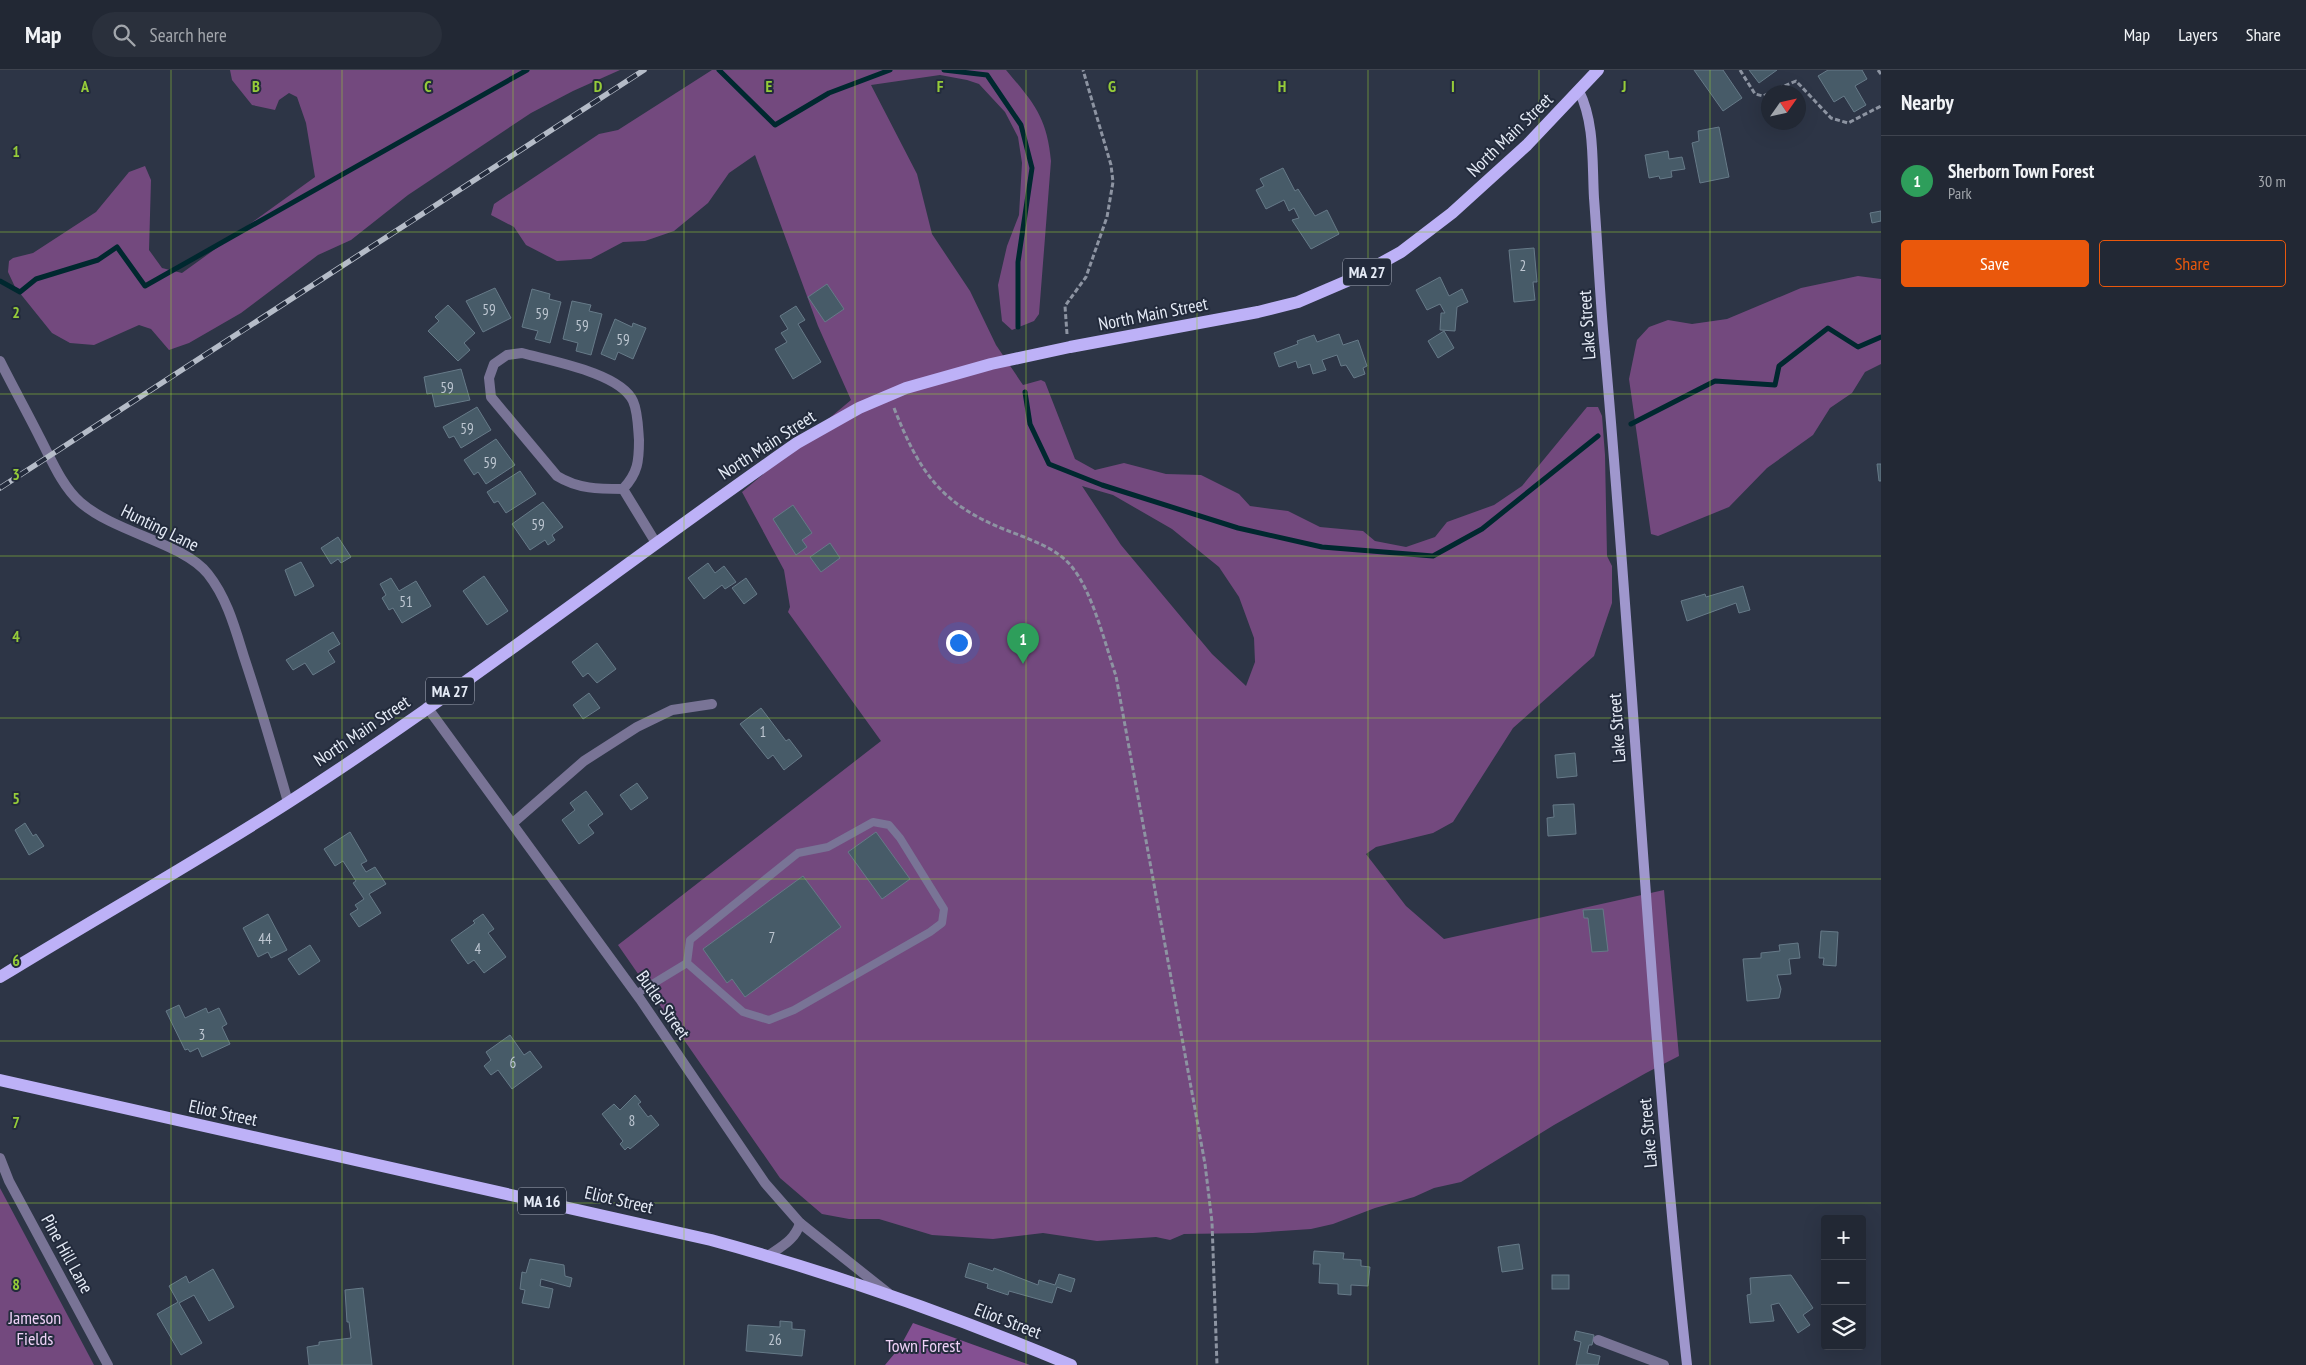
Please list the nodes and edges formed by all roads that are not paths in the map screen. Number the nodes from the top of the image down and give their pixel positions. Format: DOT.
graph roads {
  1 [pos="1598,70"];
  2 [pos="1579,91"];
  3 [pos="0,361"];
  4 [pos="623,489"];
  5 [pos="656,542"];
  6 [pos="712,704"];
  7 [pos="427,707"];
  8 [pos="288,802"];
  9 [pos="513,823"];
  10 [pos="687,963"];
  11 [pos="0,976"];
  12 [pos="636,994"];
  13 [pos="0,1080"];
  14 [pos="0,1158"];
  15 [pos="800,1223"];
  16 [pos="768,1256"];
  17 [pos="896,1299"];
  18 [pos="1598,1340"];
  19 [pos="108,1365"];
  20 [pos="1070,1365"];
  21 [pos="1664,1365"];
  22 [pos="1687,1365"];
  1 -- 2 [label="main road, North Main Street / MA 27"];
  2 -- 5 [label="main road, North Main Street / MA 27"];
  2 -- 22 [label="street, Lake Street"];
  3 -- 8 [label="street, Hunting Lane"];
  4 -- 4 [label="street"];
  4 -- 5 [label="street"];
  5 -- 7 [label="main road, North Main Street / MA 27"];
  6 -- 9 [label="street"];
  7 -- 8 [label="main road, North Main Street / MA 27"];
  7 -- 9 [label="street, Butler Street"];
  8 -- 11 [label="main road, North Main Street / MA 27"];
  9 -- 12 [label="street, Butler Street"];
  10 -- 10 [label="lane"];
  10 -- 12 [label="lane"];
  12 -- 15 [label="street, Butler Street"];
  13 -- 16 [label="main road, Eliot Street / MA 16"];
  14 -- 19 [label="street, Pine Hill Lane"];
  15 -- 16 [label="street"];
  15 -- 17 [label="street, Butler Street"];
  16 -- 17 [label="main road, Eliot Street / MA 16"];
  17 -- 20 [label="main road, Eliot Street / MA 16"];
  18 -- 21 [label="street"];
}
